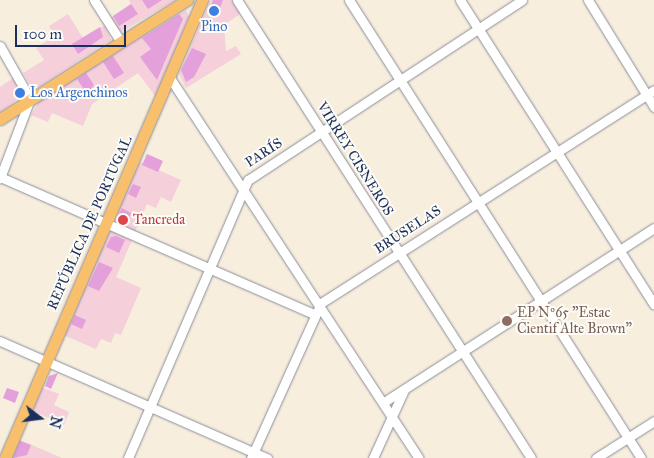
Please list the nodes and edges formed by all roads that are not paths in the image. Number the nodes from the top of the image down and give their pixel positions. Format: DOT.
graph roads {
  1 [pos="94,0"];
  2 [pos="187,0"];
  3 [pos="202,0"];
  4 [pos="238,0"];
  5 [pos="350,0"];
  6 [pos="460,0"];
  7 [pos="522,0"];
  8 [pos="588,0"];
  9 [pos="480,31"];
  10 [pos="121,42"];
  11 [pos="0,46"];
  12 [pos="170,78"];
  13 [pos="401,81"];
  14 [pos="651,92"];
  15 [pos="30,99"];
  16 [pos="654,107"];
  17 [pos="0,119"];
  18 [pos="322,132"];
  19 [pos="558,151"];
  20 [pos="0,177"];
  21 [pos="245,187"];
  22 [pos="477,202"];
  23 [pos="106,223"];
  24 [pos="654,228"];
  25 [pos="619,250"];
  26 [pos="398,254"];
  27 [pos="211,269"];
  28 [pos="541,300"];
  29 [pos="321,303"];
  30 [pos="654,304"];
  31 [pos="313,314"];
  32 [pos="0,342"];
  33 [pos="462,350"];
  34 [pos="46,362"];
  35 [pos="404,388"];
  36 [pos="384,402"];
  37 [pos="150,408"];
  38 [pos="392,415"];
  39 [pos="654,421"];
  40 [pos="628,438"];
  41 [pos="252,455"];
  42 [pos="5,458"];
  43 [pos="128,458"];
  44 [pos="267,458"];
  45 [pos="373,458"];
  46 [pos="419,458"];
  47 [pos="531,458"];
  48 [pos="596,458"];
  49 [pos="641,458"];
  1 -- 10 [label="street"];
  2 -- 10 [label="main road"];
  3 -- 12 [label="main road, REPÚBLICA DE PORTUGAL"];
  4 -- 18 [label="street, VIRREY CISNEROS"];
  5 -- 13 [label="street"];
  6 -- 9 [label="street"];
  7 -- 9 [label="street, PARÍS"];
  8 -- 14 [label="street"];
  9 -- 13 [label="street, PARÍS"];
  9 -- 19 [label="street"];
  10 -- 15 [label="main road"];
  11 -- 15 [label="street"];
  12 -- 21 [label="street"];
  12 -- 23 [label="main road, REPÚBLICA DE PORTUGAL"];
  13 -- 18 [label="street, PARÍS"];
  13 -- 22 [label="street"];
  14 -- 16 [label="street"];
  14 -- 19 [label="street, BRUSELAS"];
  15 -- 17 [label="main road"];
  15 -- 20 [label="street"];
  18 -- 21 [label="street, PARÍS"];
  18 -- 26 [label="street, VIRREY CISNEROS"];
  19 -- 22 [label="street, BRUSELAS"];
  19 -- 25 [label="street"];
  20 -- 23 [label="street"];
  21 -- 27 [label="street, PARÍS"];
  21 -- 29 [label="street"];
  22 -- 26 [label="street, BRUSELAS"];
  22 -- 28 [label="street"];
  23 -- 27 [label="street"];
  23 -- 34 [label="main road, REPÚBLICA DE PORTUGAL"];
  24 -- 25 [label="street"];
  25 -- 28 [label="street"];
  25 -- 30 [label="street"];
  26 -- 29 [label="street, BRUSELAS"];
  26 -- 33 [label="street, VIRREY CISNEROS"];
  27 -- 31 [label="street"];
  27 -- 37 [label="street, PARÍS"];
  28 -- 33 [label="street"];
  28 -- 40 [label="street"];
  29 -- 31 [label="street, BRUSELAS"];
  29 -- 36 [label="street"];
  31 -- 41 [label="street, BRUSELAS"];
  32 -- 34 [label="street"];
  33 -- 35 [label="street"];
  33 -- 47 [label="street, VIRREY CISNEROS"];
  34 -- 37 [label="street"];
  34 -- 42 [label="main road, REPÚBLICA DE PORTUGAL"];
  35 -- 36 [label="street"];
  35 -- 38 [label="street"];
  36 -- 38 [label="street"];
  37 -- 41 [label="street"];
  37 -- 43 [label="street, PARÍS"];
  38 -- 45 [label="street"];
  38 -- 46 [label="street"];
  39 -- 40 [label="street"];
  40 -- 48 [label="street"];
  40 -- 49 [label="street"];
  41 -- 44 [label="street"];
}
